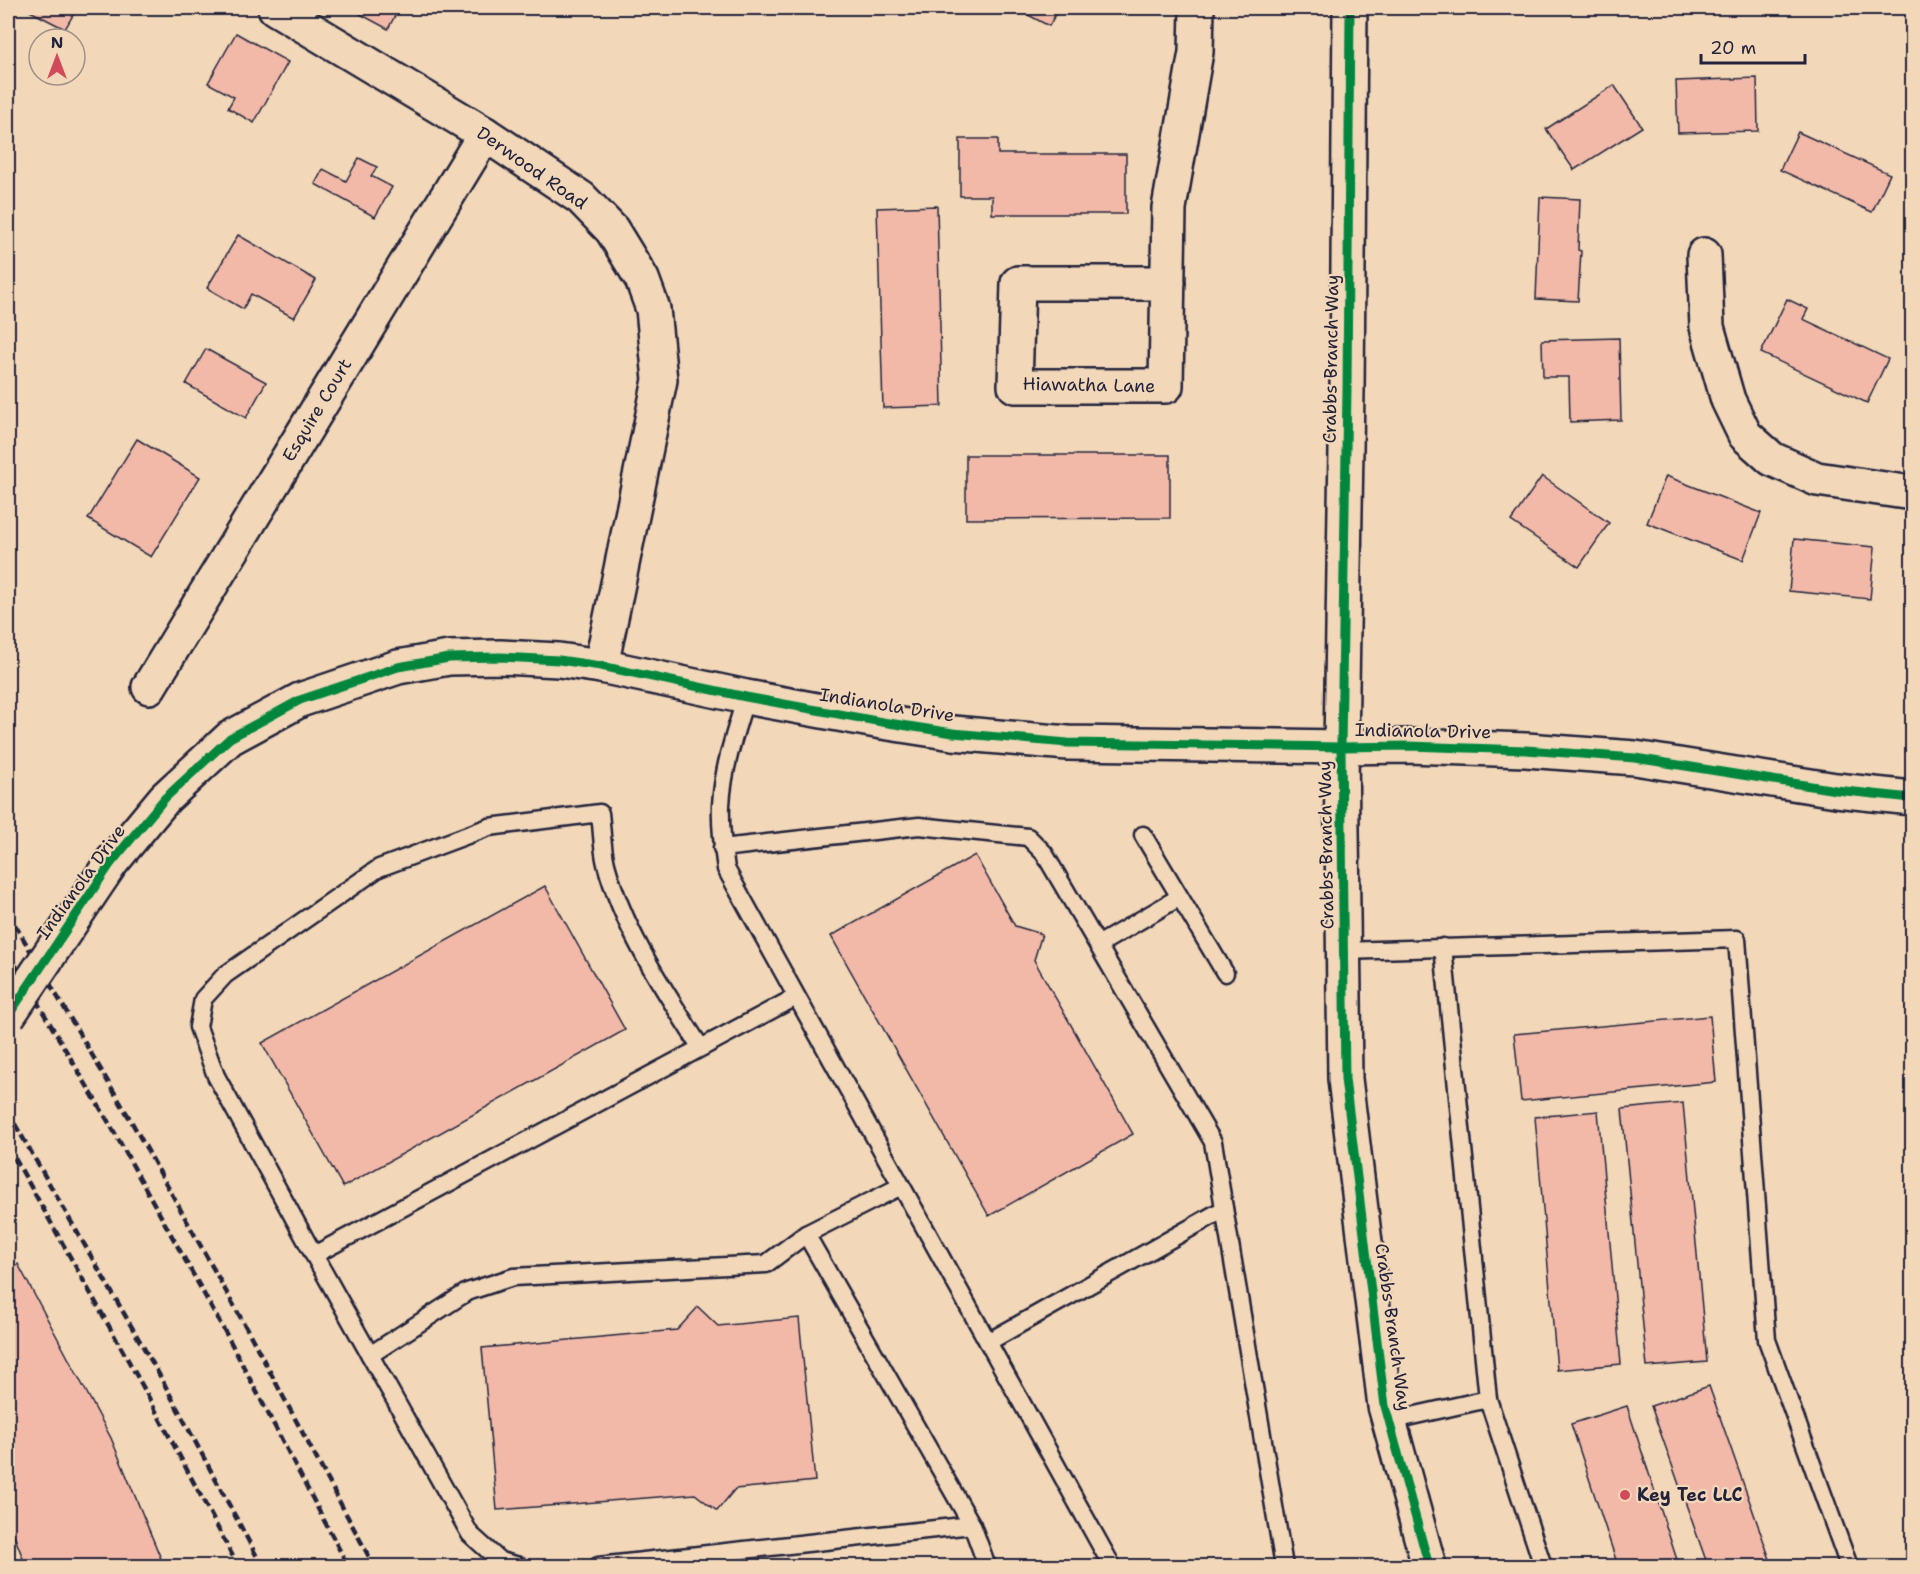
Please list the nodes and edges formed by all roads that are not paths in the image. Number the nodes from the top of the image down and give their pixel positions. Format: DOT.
graph roads {
  1 [pos="275,8"];
  2 [pos="1197,8"];
  3 [pos="1350,8"];
  4 [pos="485,134"];
  5 [pos="1704,255"];
  6 [pos="1168,283"];
  7 [pos="1912,493"];
  8 [pos="601,666"];
  9 [pos="149,687"];
  10 [pos="746,697"];
  11 [pos="1341,747"];
  12 [pos="1912,798"];
  13 [pos="1143,836"];
  14 [pos="722,848"];
  15 [pos="1179,898"];
  16 [pos="1098,945"];
  17 [pos="1443,947"];
  18 [pos="1343,951"];
  19 [pos="1225,973"];
  20 [pos="796,997"];
  21 [pos="8,1016"];
  22 [pos="701,1048"];
  23 [pos="901,1186"];
  24 [pos="1224,1209"];
  25 [pos="806,1234"];
  26 [pos="314,1255"];
  27 [pos="988,1342"];
  28 [pos="370,1355"];
  29 [pos="1488,1399"];
  30 [pos="1389,1422"];
  31 [pos="972,1525"];
  32 [pos="519,1566"];
  33 [pos="598,1566"];
  34 [pos="987,1566"];
  35 [pos="1112,1566"];
  36 [pos="1284,1566"];
  37 [pos="1428,1566"];
  38 [pos="1543,1566"];
  39 [pos="1849,1566"];
  1 -- 4 [label="street, Derwood Road"];
  2 -- 6 [label="street, Hiawatha Lane"];
  3 -- 11 [label="street, Crabbs Branch Way"];
  4 -- 8 [label="street, Derwood Road"];
  4 -- 9 [label="street, Esquire Court"];
  5 -- 7 [label="street"];
  6 -- 6 [label="street, Hiawatha Lane"];
  8 -- 10 [label="street, Indianola Drive"];
  8 -- 21 [label="street, Indianola Drive, bridge"];
  10 -- 11 [label="street, Indianola Drive"];
  10 -- 14 [label="lane"];
  11 -- 12 [label="street, Indianola Drive"];
  11 -- 18 [label="street, Crabbs Branch Way"];
  13 -- 15 [label="lane"];
  14 -- 16 [label="lane"];
  14 -- 20 [label="lane"];
  15 -- 16 [label="lane"];
  15 -- 19 [label="lane"];
  16 -- 24 [label="lane"];
  17 -- 18 [label="lane"];
  17 -- 29 [label="lane"];
  17 -- 39 [label="lane"];
  18 -- 30 [label="street, Crabbs Branch Way"];
  20 -- 22 [label="lane"];
  20 -- 23 [label="lane"];
  22 -- 26 [label="lane"];
  22 -- 26 [label="lane"];
  23 -- 25 [label="lane"];
  23 -- 27 [label="lane"];
  24 -- 27 [label="lane"];
  24 -- 36 [label="lane"];
  25 -- 28 [label="lane"];
  25 -- 31 [label="lane"];
  26 -- 28 [label="lane"];
  27 -- 35 [label="lane"];
  28 -- 32 [label="lane"];
  29 -- 30 [label="lane"];
  29 -- 38 [label="lane"];
  30 -- 37 [label="street, Crabbs Branch Way"];
  31 -- 33 [label="lane"];
  31 -- 34 [label="lane"];
}
